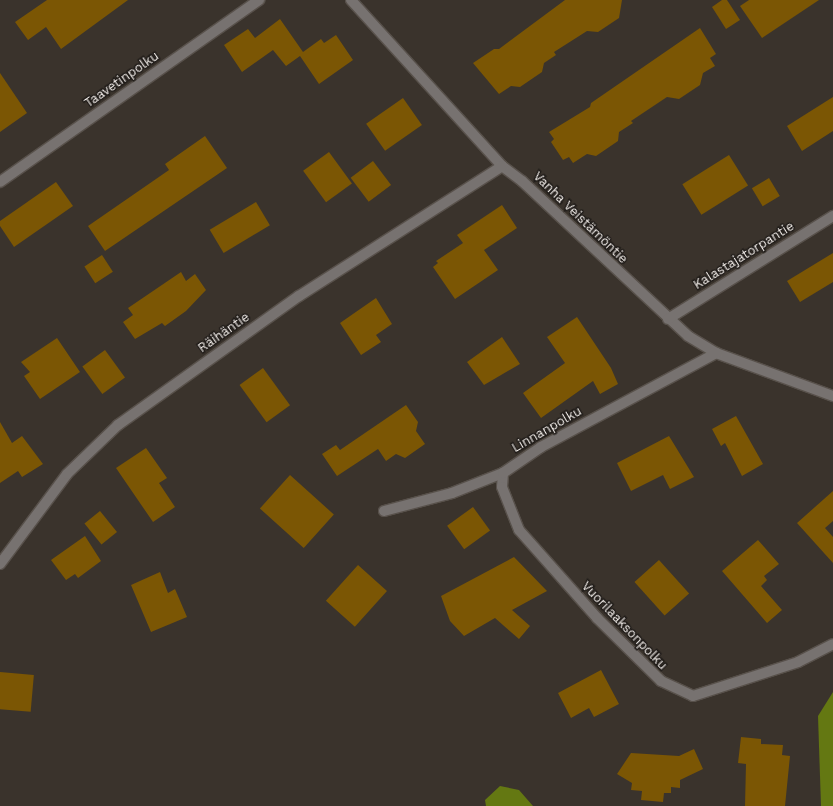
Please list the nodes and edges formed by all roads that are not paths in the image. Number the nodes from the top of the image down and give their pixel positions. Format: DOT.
graph roads {
  1 [pos="259,0"];
  2 [pos="351,0"];
  3 [pos="502,166"];
  4 [pos="0,182"];
  5 [pos="833,216"];
  6 [pos="668,318"];
  7 [pos="716,353"];
  8 [pos="833,396"];
  9 [pos="503,473"];
  10 [pos="384,511"];
  11 [pos="0,564"];
  12 [pos="833,644"];
  1 -- 4 [label="street, Taavetinpolku"];
  2 -- 3 [label="street, Vanha Veistämöntie"];
  3 -- 6 [label="street, Vanha Veistämöntie"];
  3 -- 11 [label="street, Räihäntie"];
  5 -- 6 [label="street, Kalastajatorpantie"];
  6 -- 7 [label="street, Vanha Veistämöntie"];
  7 -- 8 [label="street, Vanha Veistämöntie"];
  7 -- 9 [label="street, Linnanpolku"];
  9 -- 10 [label="street, Linnanpolku"];
  9 -- 12 [label="street, Vuorilaaksonpolku"];
}
